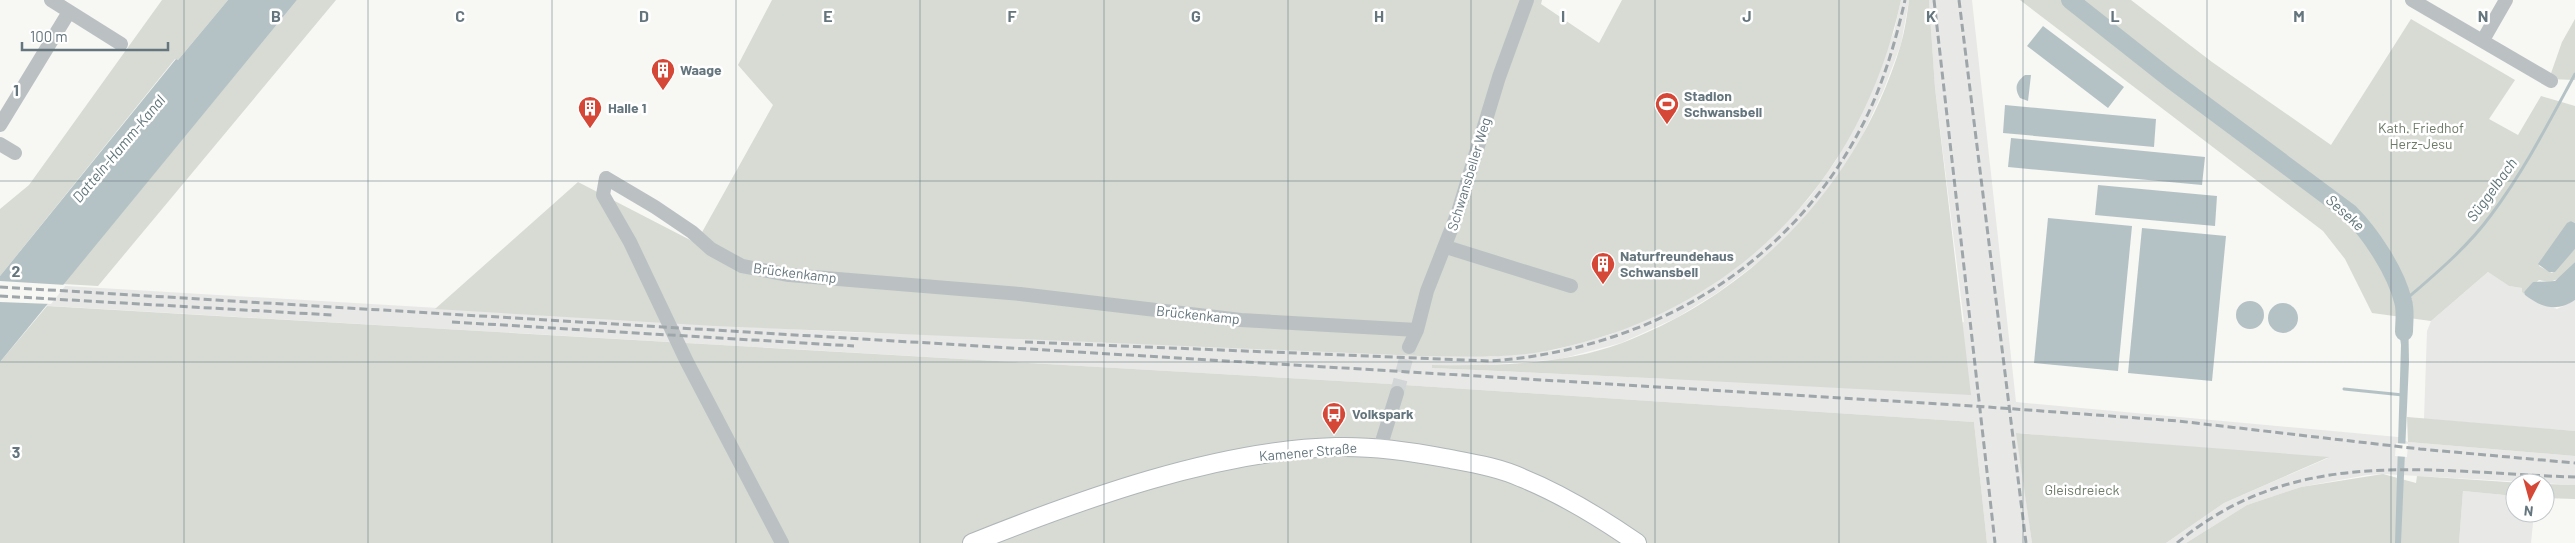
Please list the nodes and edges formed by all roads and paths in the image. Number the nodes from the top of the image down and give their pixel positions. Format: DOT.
graph roads {
  1 [pos="50,0"];
  2 [pos="1527,0"];
  3 [pos="2412,0"];
  4 [pos="2506,0"];
  5 [pos="70,12"];
  6 [pos="2483,40"];
  7 [pos="121,44"];
  8 [pos="2551,81"];
  9 [pos="0,125"];
  10 [pos="0,144"];
  11 [pos="15,153"];
  12 [pos="1446,247"];
  13 [pos="1571,286"];
  14 [pos="1417,330"];
  15 [pos="1409,347"];
  16 [pos="1397,392"];
  17 [pos="1380,448"];
  18 [pos="782,543"];
  19 [pos="972,543"];
  20 [pos="1637,543"];
  1 -- 5 [label="street"];
  2 -- 12 [label="street, Schwansbeller Weg"];
  3 -- 6 [label="street"];
  4 -- 6 [label="street"];
  5 -- 7 [label="street"];
  5 -- 9 [label="street"];
  6 -- 8 [label="street"];
  10 -- 11 [label="street"];
  12 -- 13 [label="street"];
  12 -- 14 [label="street, Schwansbeller Weg"];
  14 -- 15 [label="street, Schwansbeller Weg"];
  14 -- 18 [label="street, Brückenkamp"];
  16 -- 17 [label="street"];
  17 -- 19 [label="main road, Kamener Straße"];
  17 -- 20 [label="main road, Kamener Straße"];
}
